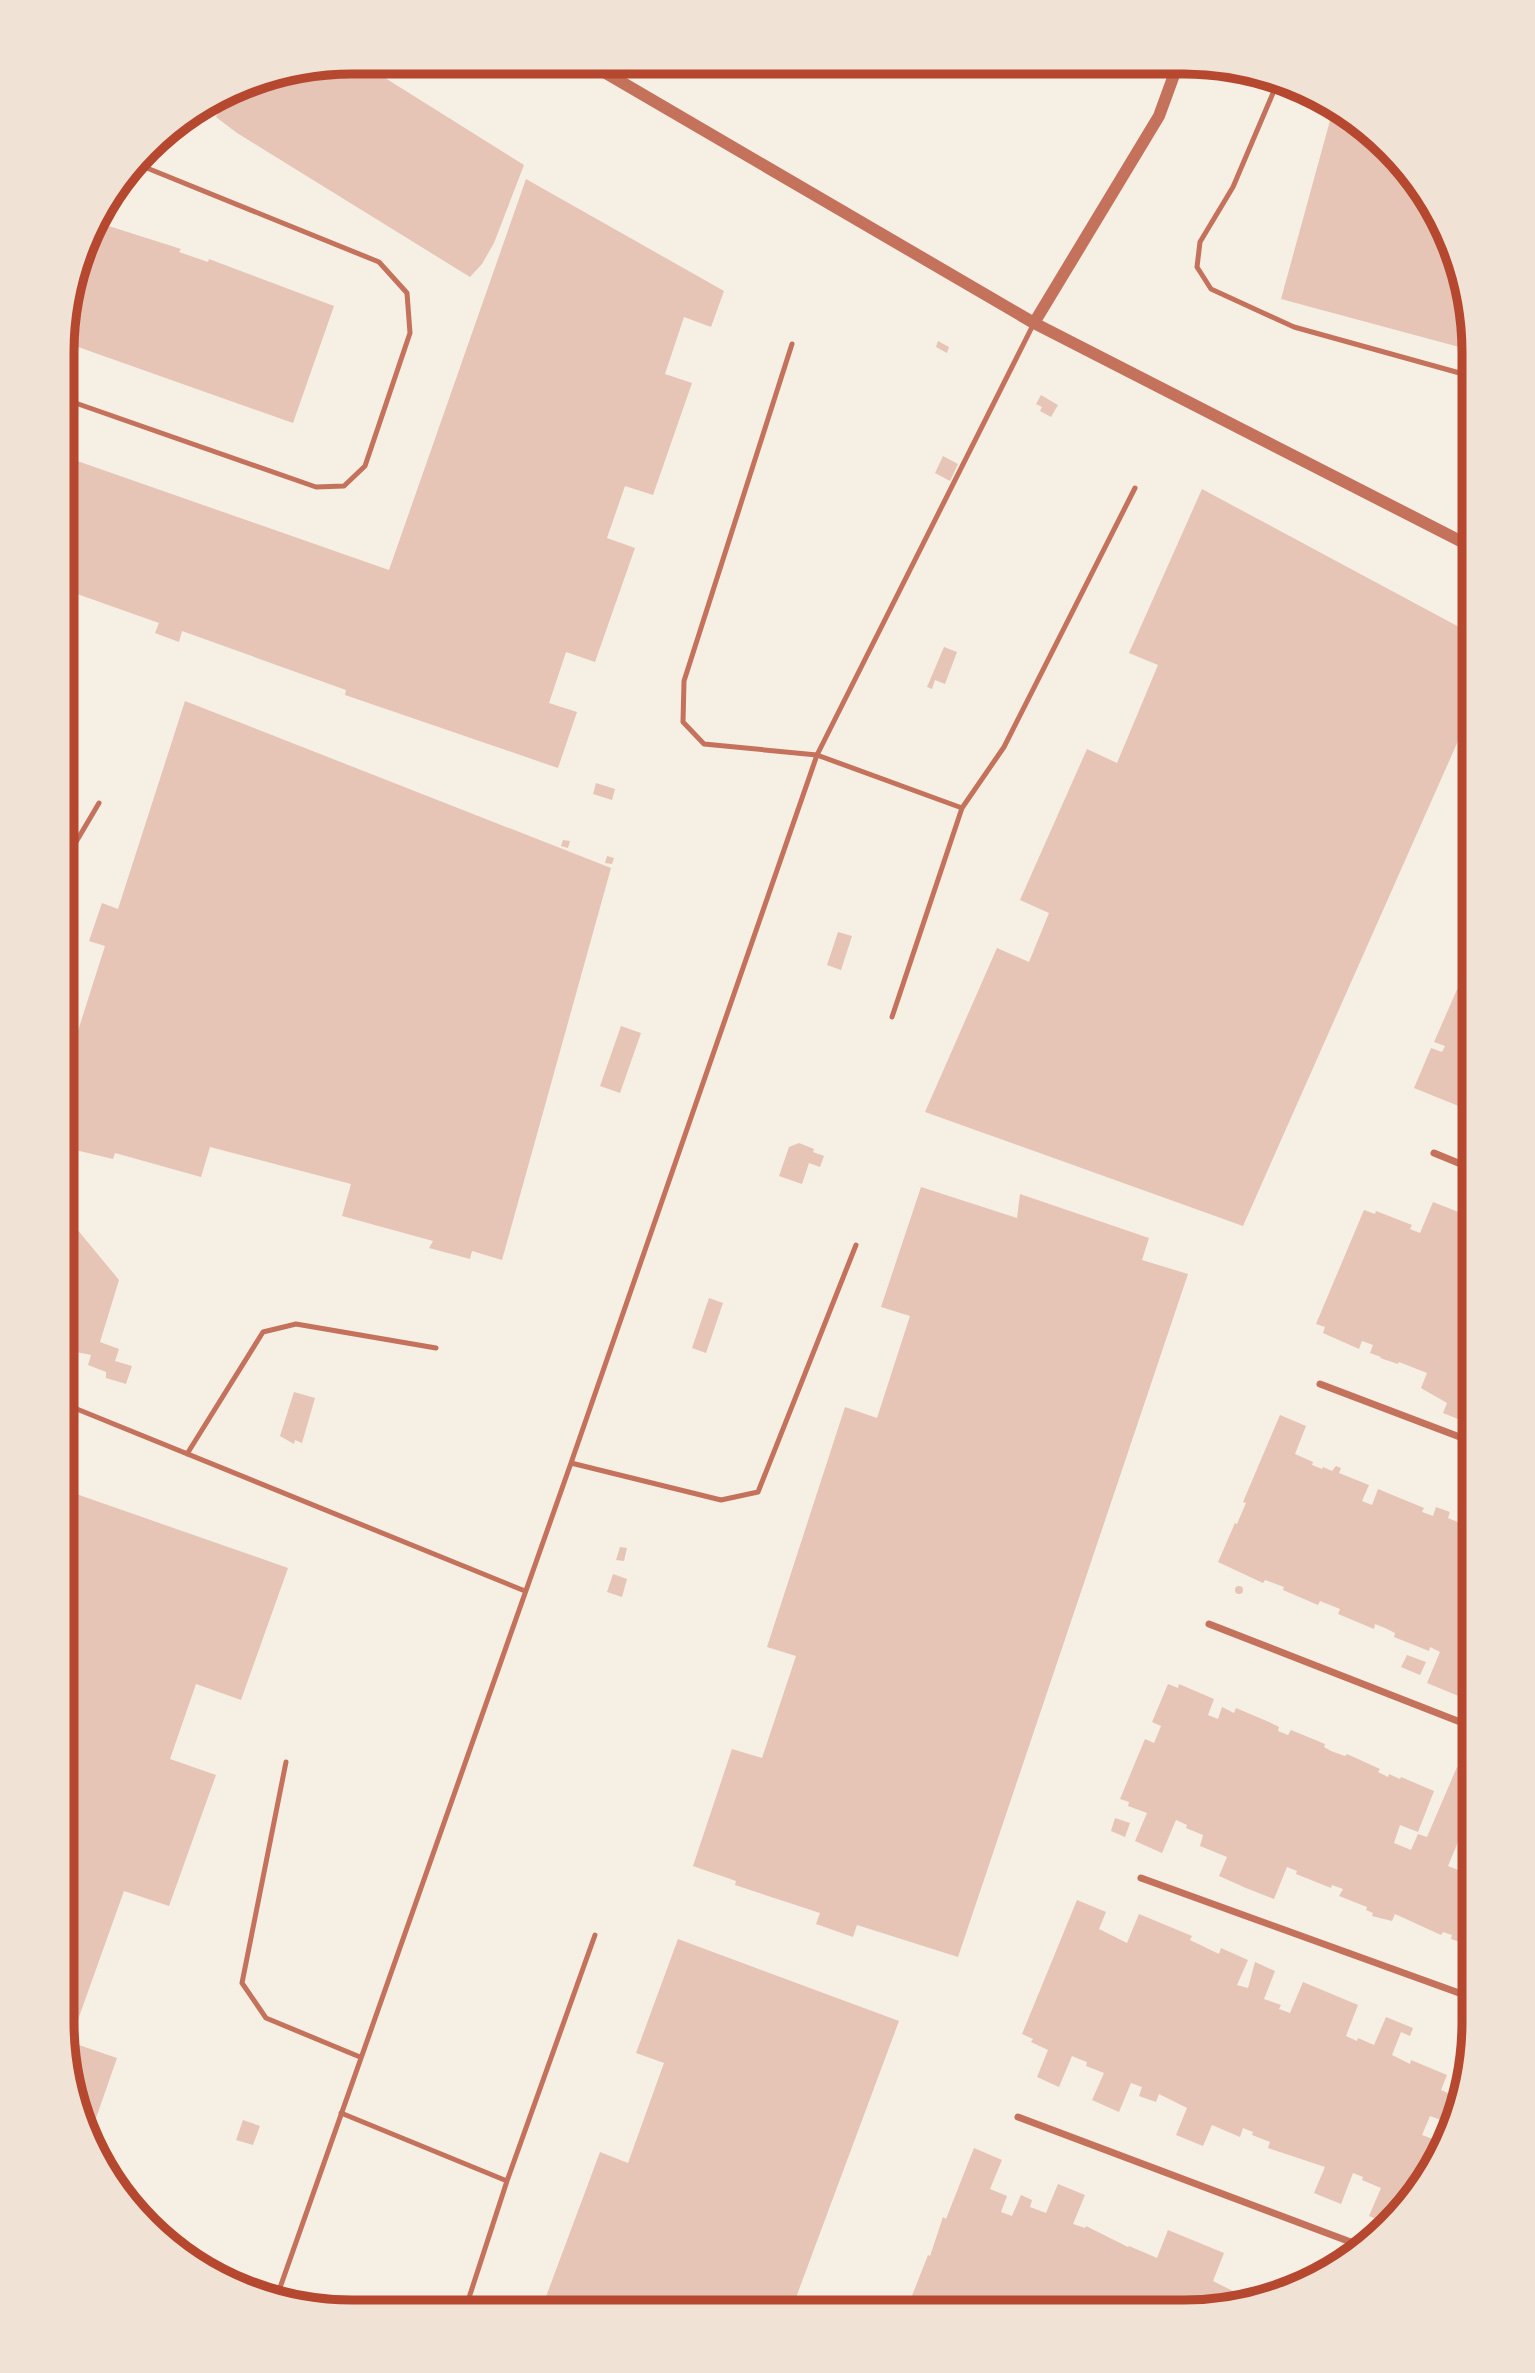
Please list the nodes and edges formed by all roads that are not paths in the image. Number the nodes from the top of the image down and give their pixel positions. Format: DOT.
graph roads {
  1 [pos="608,74"];
  2 [pos="1174,74"];
  3 [pos="1275,89"];
  4 [pos="143,167"];
  5 [pos="1034,323"];
  6 [pos="792,344"];
  7 [pos="1462,374"];
  8 [pos="74,402"];
  9 [pos="1135,488"];
  10 [pos="1462,542"];
  11 [pos="817,755"];
  12 [pos="99,803"];
  13 [pos="962,808"];
  14 [pos="74,845"];
  15 [pos="892,1017"];
  16 [pos="1434,1153"];
  17 [pos="1462,1164"];
  18 [pos="856,1245"];
  19 [pos="436,1348"];
  20 [pos="1320,1384"];
  21 [pos="74,1408"];
  22 [pos="1462,1438"];
  23 [pos="187,1454"];
  24 [pos="570,1464"];
  25 [pos="525,1591"];
  26 [pos="1209,1624"];
  27 [pos="1462,1723"];
  28 [pos="286,1762"];
  29 [pos="1141,1878"];
  30 [pos="595,1935"];
  31 [pos="1462,1994"];
  32 [pos="360,2057"];
  33 [pos="341,2113"];
  34 [pos="1018,2117"];
  35 [pos="506,2181"];
  36 [pos="1352,2243"];
  37 [pos="279,2290"];
  38 [pos="468,2300"];
  1 -- 5 [label="street"];
  2 -- 5 [label="street"];
  3 -- 7 [label="lane"];
  4 -- 8 [label="lane"];
  5 -- 10 [label="street"];
  5 -- 11 [label="lane"];
  6 -- 11 [label="lane"];
  9 -- 13 [label="lane"];
  11 -- 13 [label="lane"];
  11 -- 24 [label="lane"];
  12 -- 14 [label="lane"];
  13 -- 15 [label="lane"];
  16 -- 17 [label="street"];
  18 -- 24 [label="lane"];
  19 -- 23 [label="lane"];
  20 -- 22 [label="street"];
  21 -- 23 [label="lane"];
  23 -- 25 [label="lane"];
  24 -- 25 [label="lane"];
  25 -- 32 [label="lane"];
  26 -- 27 [label="street"];
  28 -- 32 [label="lane"];
  29 -- 31 [label="street"];
  30 -- 35 [label="lane"];
  32 -- 33 [label="lane"];
  33 -- 35 [label="lane"];
  33 -- 37 [label="lane"];
  34 -- 36 [label="street"];
  35 -- 38 [label="lane"];
}
